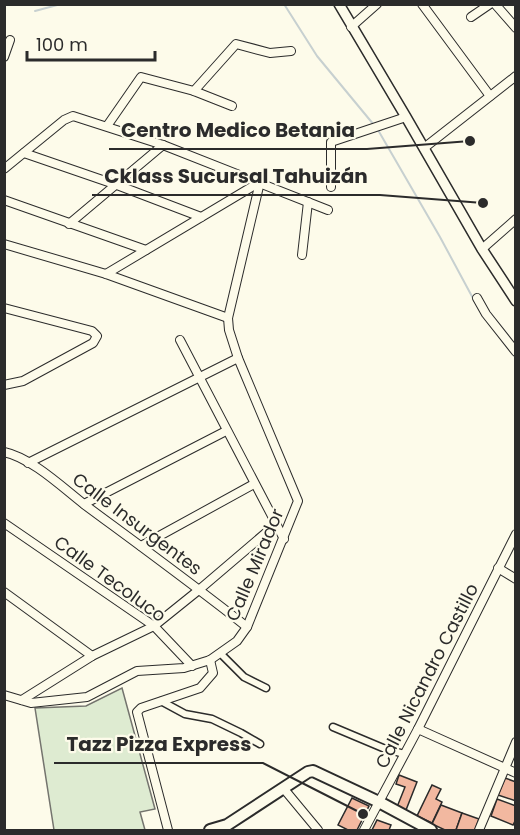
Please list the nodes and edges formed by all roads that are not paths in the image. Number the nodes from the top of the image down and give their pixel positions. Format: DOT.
graph roads {
  1 [pos="339,4"];
  2 [pos="377,4"];
  3 [pos="422,4"];
  4 [pos="490,4"];
  5 [pos="495,4"];
  6 [pos="471,17"];
  7 [pos="351,27"];
  8 [pos="516,28"];
  9 [pos="10,40"];
  10 [pos="291,51"];
  11 [pos="4,57"];
  12 [pos="516,75"];
  13 [pos="194,91"];
  14 [pos="490,96"];
  15 [pos="232,106"];
  16 [pos="406,117"];
  17 [pos="107,126"];
  18 [pos="163,145"];
  19 [pos="424,148"];
  20 [pos="24,153"];
  21 [pos="4,169"];
  22 [pos="260,182"];
  23 [pos="117,185"];
  24 [pos="331,187"];
  25 [pos="4,200"];
  26 [pos="308,202"];
  27 [pos="328,210"];
  28 [pos="201,217"];
  29 [pos="516,219"];
  30 [pos="69,224"];
  31 [pos="4,244"];
  32 [pos="482,249"];
  33 [pos="146,250"];
  34 [pos="302,255"];
  35 [pos="106,274"];
  36 [pos="477,298"];
  37 [pos="516,302"];
  38 [pos="4,308"];
  39 [pos="228,318"];
  40 [pos="180,340"];
  41 [pos="516,352"];
  42 [pos="238,358"];
  43 [pos="199,376"];
  44 [pos="4,385"];
  45 [pos="226,431"];
  46 [pos="4,452"];
  47 [pos="28,463"];
  48 [pos="254,484"];
  49 [pos="84,504"];
  50 [pos="4,523"];
  51 [pos="275,525"];
  52 [pos="516,534"];
  53 [pos="284,540"];
  54 [pos="141,546"];
  55 [pos="498,568"];
  56 [pos="516,579"];
  57 [pos="200,589"];
  58 [pos="4,592"];
  59 [pos="154,626"];
  60 [pos="247,627"];
  61 [pos="221,654"];
  62 [pos="92,656"];
  63 [pos="210,660"];
  64 [pos="192,666"];
  65 [pos="266,688"];
  66 [pos="4,695"];
  67 [pos="22,700"];
  68 [pos="161,701"];
  69 [pos="333,727"];
  70 [pos="418,729"];
  71 [pos="516,741"];
  72 [pos="260,744"];
  73 [pos="404,754"];
  74 [pos="504,768"];
  75 [pos="516,773"];
  76 [pos="284,789"];
  77 [pos="379,802"];
  78 [pos="168,831"];
  79 [pos="210,831"];
  80 [pos="318,831"];
  81 [pos="364,831"];
  82 [pos="430,831"];
  83 [pos="478,831"];
  1 -- 7 [label="street"];
  2 -- 7 [label="street"];
  3 -- 14 [label="street"];
  4 -- 6 [label="street"];
  5 -- 8 [label="street"];
  7 -- 16 [label="street"];
  9 -- 11 [label="street"];
  10 -- 13 [label="street"];
  12 -- 14 [label="street"];
  13 -- 15 [label="street"];
  13 -- 17 [label="street"];
  14 -- 19 [label="street"];
  16 -- 19 [label="street"];
  16 -- 24 [label="street"];
  17 -- 18 [label="street"];
  17 -- 20 [label="street"];
  18 -- 22 [label="street"];
  18 -- 23 [label="street"];
  19 -- 32 [label="street"];
  20 -- 21 [label="street"];
  20 -- 23 [label="street"];
  22 -- 26 [label="street"];
  22 -- 28 [label="street"];
  22 -- 39 [label="street"];
  23 -- 28 [label="street"];
  23 -- 30 [label="street"];
  25 -- 30 [label="street"];
  26 -- 27 [label="street"];
  26 -- 34 [label="street"];
  28 -- 33 [label="street"];
  29 -- 32 [label="street"];
  30 -- 33 [label="street"];
  31 -- 35 [label="street"];
  32 -- 37 [label="street"];
  33 -- 35 [label="street"];
  35 -- 39 [label="street"];
  36 -- 41 [label="street"];
  38 -- 44 [label="street"];
  39 -- 42 [label="street"];
  40 -- 43 [label="street"];
  42 -- 43 [label="street"];
  42 -- 53 [label="street, Calle Mirador"];
  43 -- 45 [label="street"];
  43 -- 47 [label="street"];
  45 -- 48 [label="street"];
  45 -- 49 [label="street"];
  46 -- 47 [label="street, Calle Insurgentes"];
  47 -- 49 [label="street, Calle Insurgentes"];
  48 -- 51 [label="street"];
  48 -- 54 [label="street"];
  49 -- 54 [label="street, Calle Insurgentes"];
  50 -- 59 [label="street, Calle Tecoluco"];
  51 -- 53 [label="street"];
  51 -- 57 [label="street"];
  52 -- 55 [label="street, Calle Nicandro Castillo"];
  53 -- 60 [label="street, Calle Mirador"];
  54 -- 57 [label="street, Calle Insurgentes"];
  55 -- 56 [label="street"];
  55 -- 70 [label="street, Calle Nicandro Castillo"];
  57 -- 59 [label="street"];
  57 -- 60 [label="street, Calle Insurgentes"];
  58 -- 62 [label="street"];
  59 -- 62 [label="street"];
  59 -- 64 [label="street, Calle Tecoluco"];
  60 -- 61 [label="street, Calle Mirador"];
  61 -- 63 [label="street, Calle Mirador"];
  61 -- 65 [label="street"];
  62 -- 67 [label="street"];
  63 -- 64 [label="street, Calle Mirador"];
  63 -- 68 [label="street"];
  64 -- 67 [label="street, Calle Mirador"];
  66 -- 67 [label="street, Calle Mirador"];
  68 -- 72 [label="street"];
  68 -- 78 [label="street"];
  69 -- 73 [label="street"];
  70 -- 73 [label="street, Calle Nicandro Castillo"];
  70 -- 74 [label="street"];
  71 -- 74 [label="street"];
  73 -- 77 [label="street, Calle Nicandro Castillo"];
  74 -- 75 [label="street"];
  74 -- 83 [label="street"];
  76 -- 77 [label="main road"];
  76 -- 79 [label="main road"];
  76 -- 80 [label="street"];
  77 -- 81 [label="street, Calle Nicandro Castillo"];
  77 -- 82 [label="main road"];
}
